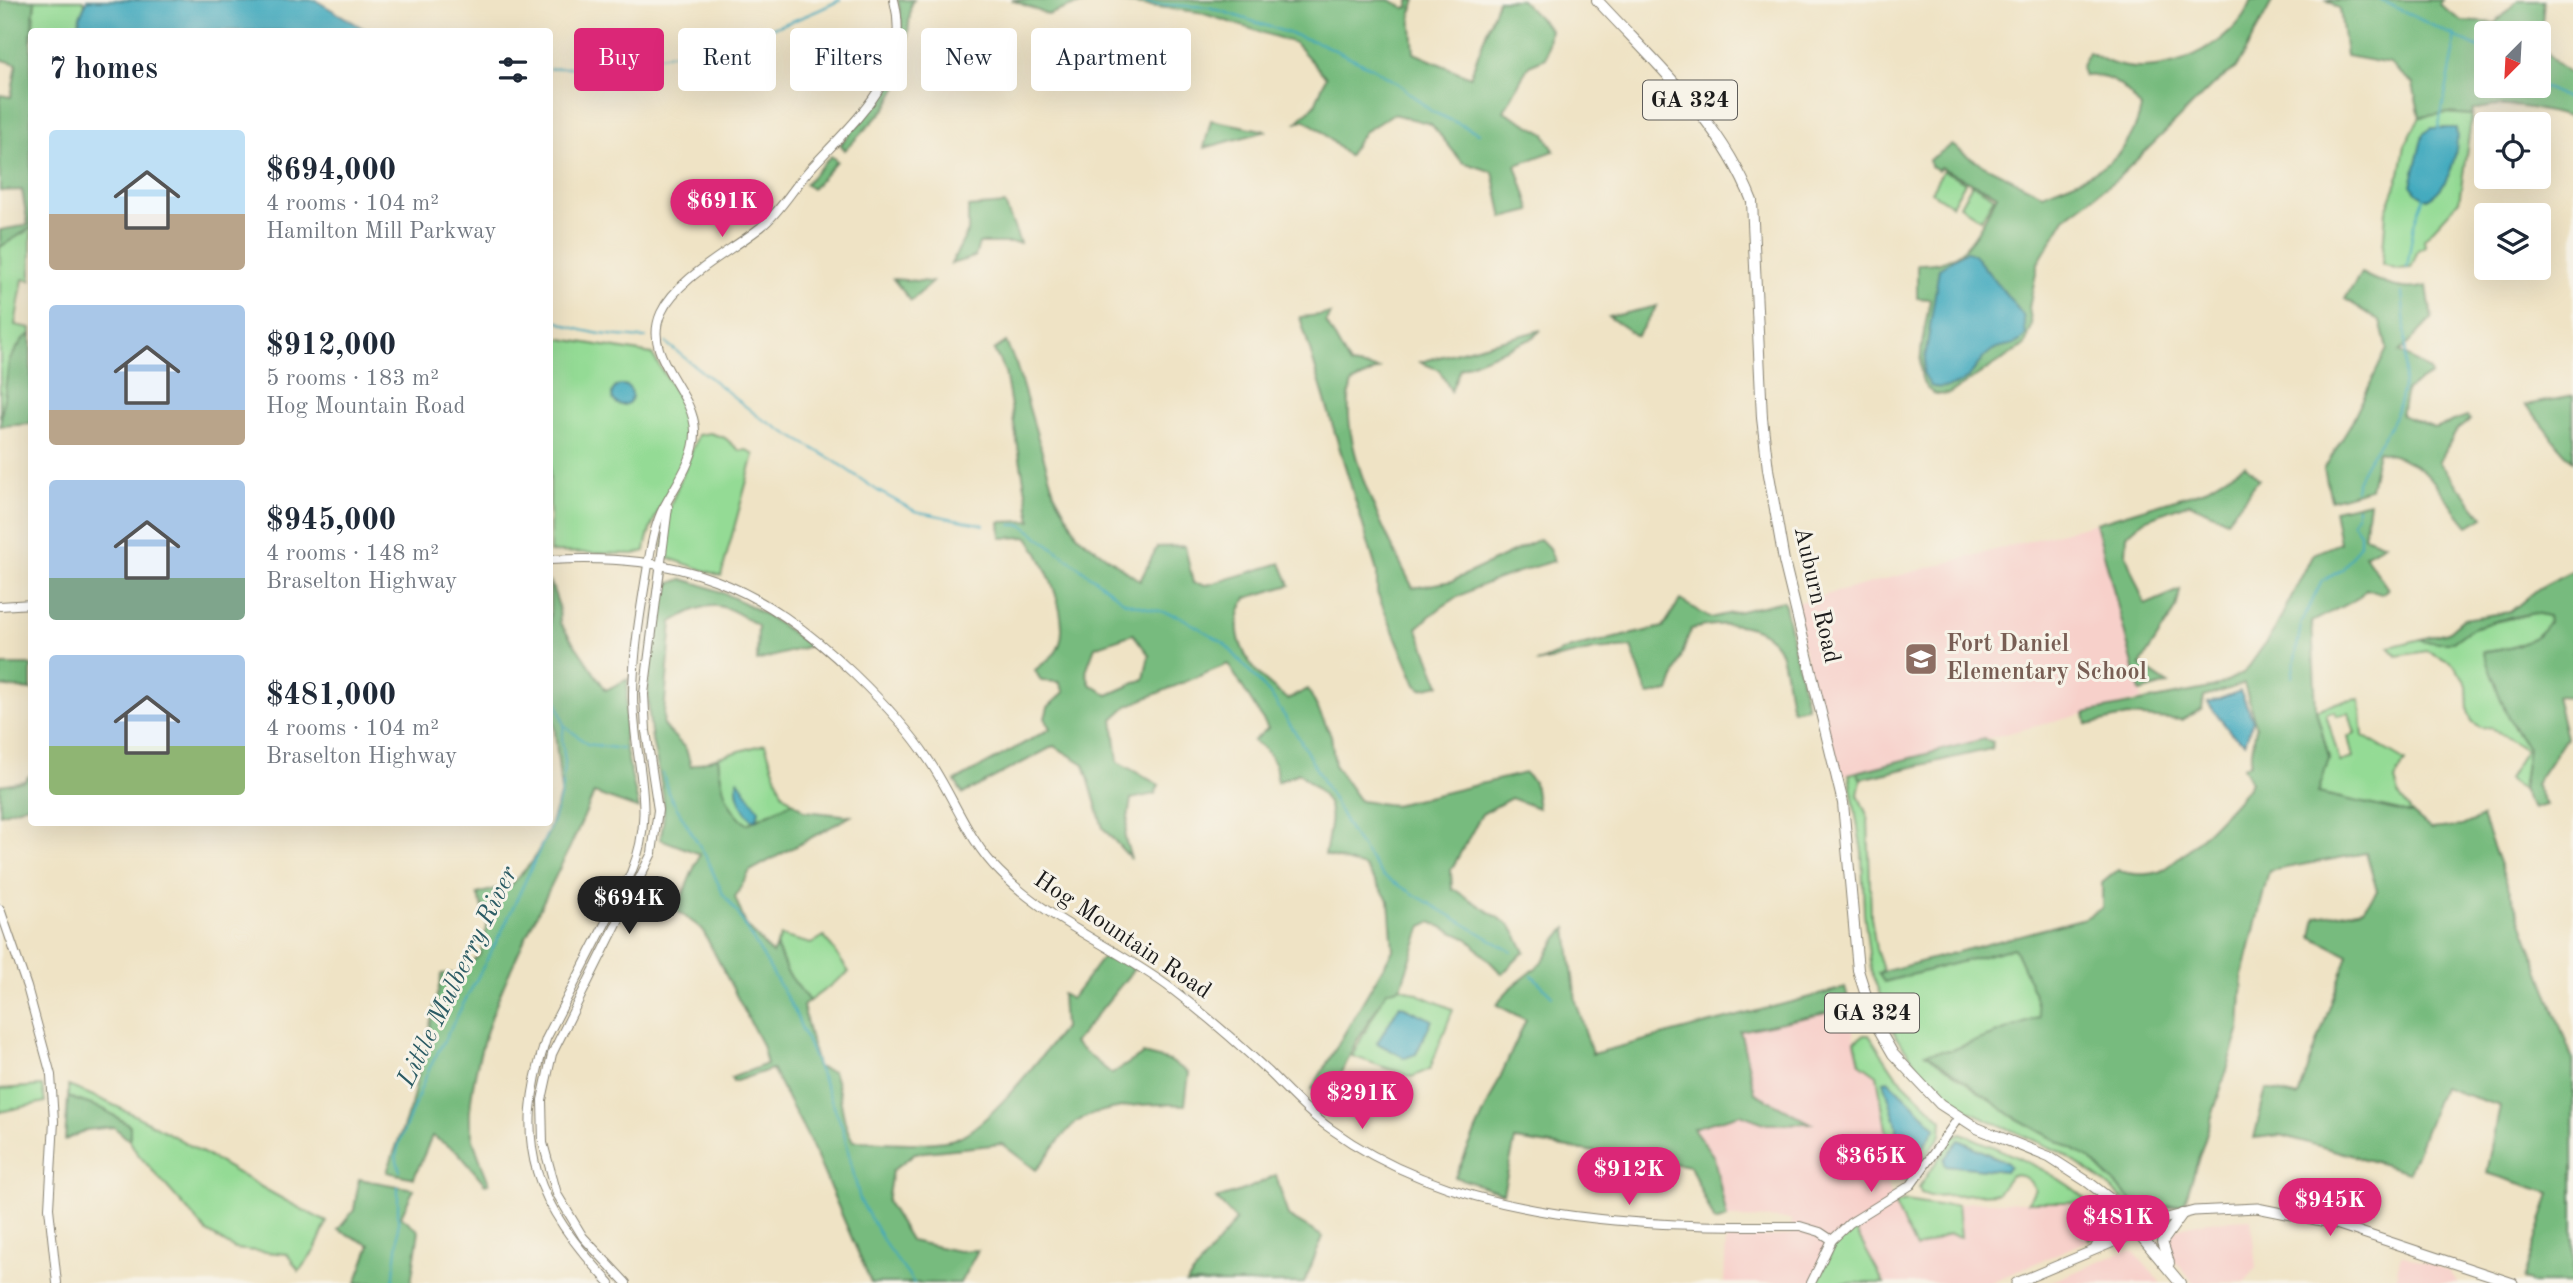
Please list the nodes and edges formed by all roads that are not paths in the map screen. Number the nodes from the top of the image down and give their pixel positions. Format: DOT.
graph roads {
  1 [pos="894,0"];
  2 [pos="1597,0"];
  3 [pos="672,494"];
  4 [pos="553,560"];
  5 [pos="648,564"];
  6 [pos="660,565"];
  7 [pos="28,604"];
  8 [pos="0,606"];
  9 [pos="0,909"];
  10 [pos="1959,1117"];
  11 [pos="2102,1194"];
  12 [pos="2182,1214"];
  13 [pos="2136,1230"];
  14 [pos="1832,1240"];
  15 [pos="2096,1248"];
  16 [pos="2178,1281"];
  17 [pos="57,1283"];
  18 [pos="610,1283"];
  19 [pos="626,1283"];
  20 [pos="1811,1283"];
  21 [pos="2016,1283"];
  22 [pos="2513,1283"];
  1 -- 3 [label="street"];
  2 -- 10 [label="main road, Auburn Road / GA 324"];
  3 -- 5 [label="street"];
  3 -- 6 [label="street"];
  4 -- 5 [label="street, Hog Mountain Road"];
  5 -- 6 [label="street, Hog Mountain Road"];
  5 -- 18 [label="street"];
  6 -- 14 [label="street, Hog Mountain Road"];
  6 -- 19 [label="street"];
  7 -- 8 [label="street"];
  9 -- 17 [label="street"];
  10 -- 11 [label="main road, Auburn Road / GA 324"];
  10 -- 14 [label="street"];
  11 -- 13 [label="main road, Auburn Road"];
  11 -- 15 [label="main road"];
  12 -- 13 [label="main road"];
  12 -- 16 [label="main road"];
  12 -- 22 [label="main road"];
  13 -- 15 [label="main road"];
  13 -- 16 [label="main road, Auburn Road"];
  14 -- 20 [label="street"];
  15 -- 21 [label="main road"];
}
